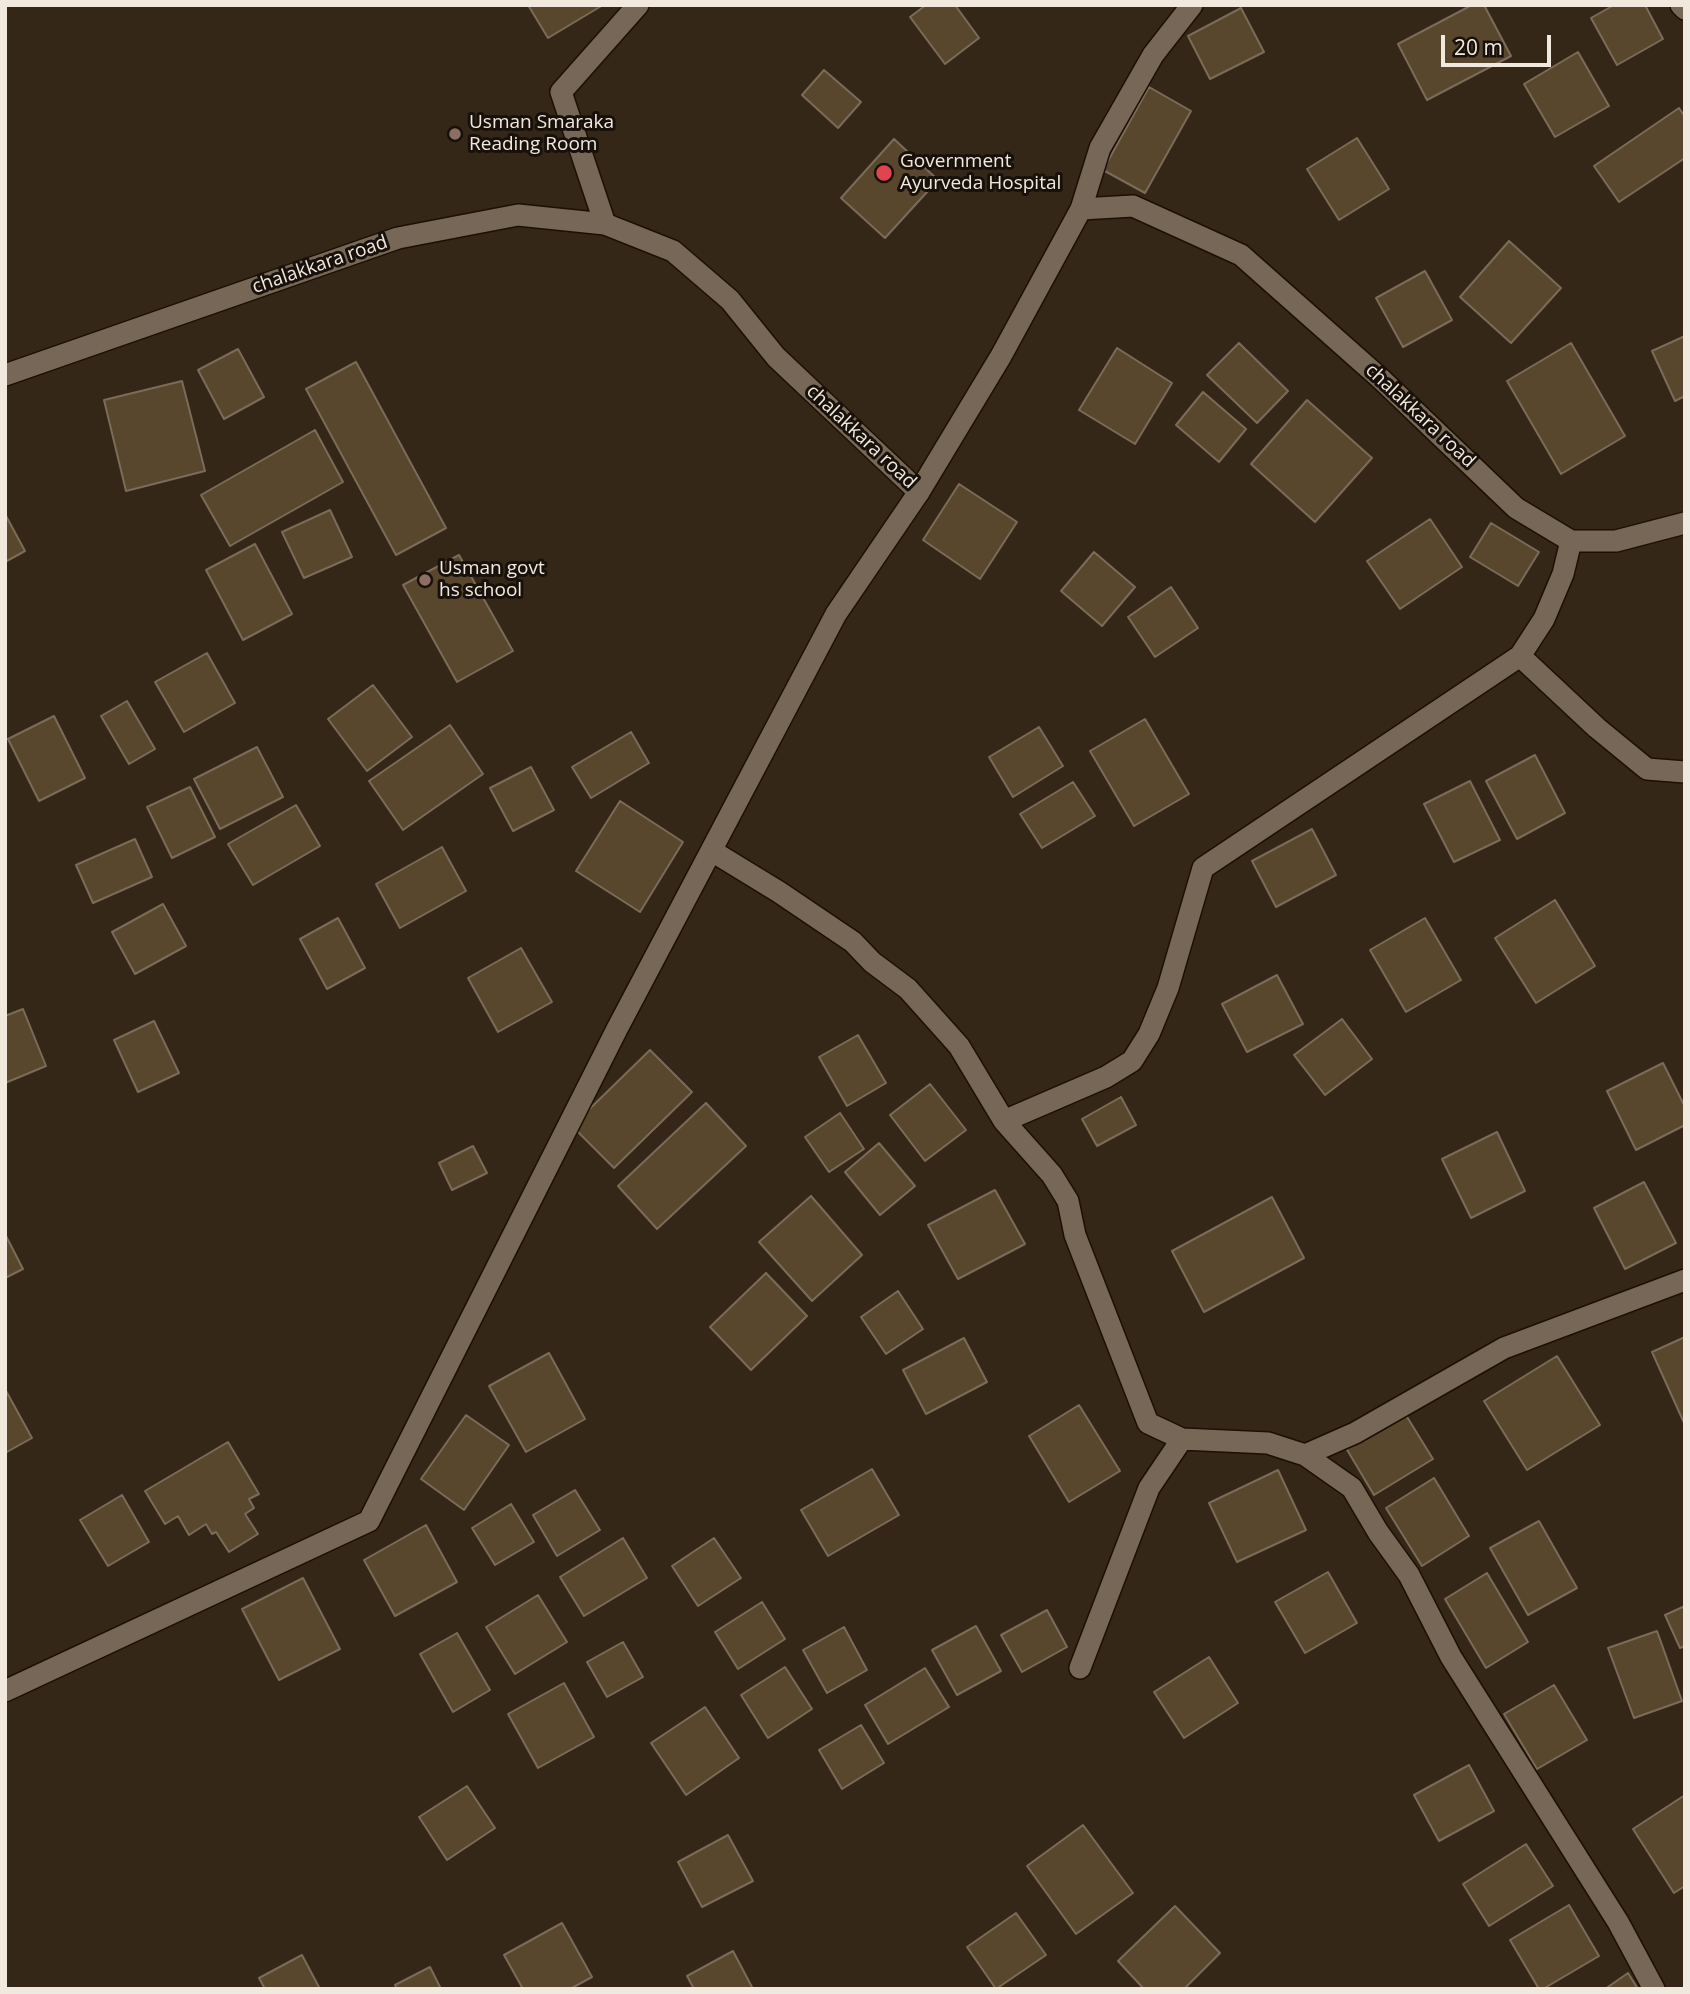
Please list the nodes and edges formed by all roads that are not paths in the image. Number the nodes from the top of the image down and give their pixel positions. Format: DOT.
graph roads {
  1 [pos="638,5"];
  2 [pos="1192,5"];
  3 [pos="1681,5"];
  4 [pos="1685,9"];
  5 [pos="1081,209"];
  6 [pos="605,224"];
  7 [pos="5,375"];
  8 [pos="919,492"];
  9 [pos="1685,523"];
  10 [pos="1571,541"];
  11 [pos="1520,656"];
  12 [pos="1685,772"];
  13 [pos="712,851"];
  14 [pos="1004,1121"];
  15 [pos="1685,1280"];
  16 [pos="1182,1439"];
  17 [pos="1305,1455"];
  18 [pos="1080,1668"];
  19 [pos="5,1691"];
  20 [pos="1654,1989"];
  1 -- 6 [label="street"];
  2 -- 5 [label="street"];
  3 -- 4 [label="street"];
  5 -- 8 [label="street, chalakkara road"];
  5 -- 10 [label="street, chalakkara road"];
  6 -- 7 [label="street, chalakkara road"];
  6 -- 8 [label="street, chalakkara road"];
  8 -- 13 [label="street"];
  9 -- 10 [label="street"];
  10 -- 11 [label="street"];
  11 -- 12 [label="street"];
  11 -- 14 [label="street"];
  13 -- 14 [label="street"];
  13 -- 19 [label="street"];
  14 -- 16 [label="street"];
  15 -- 17 [label="street"];
  16 -- 17 [label="street"];
  16 -- 18 [label="street"];
  17 -- 20 [label="street"];
}
